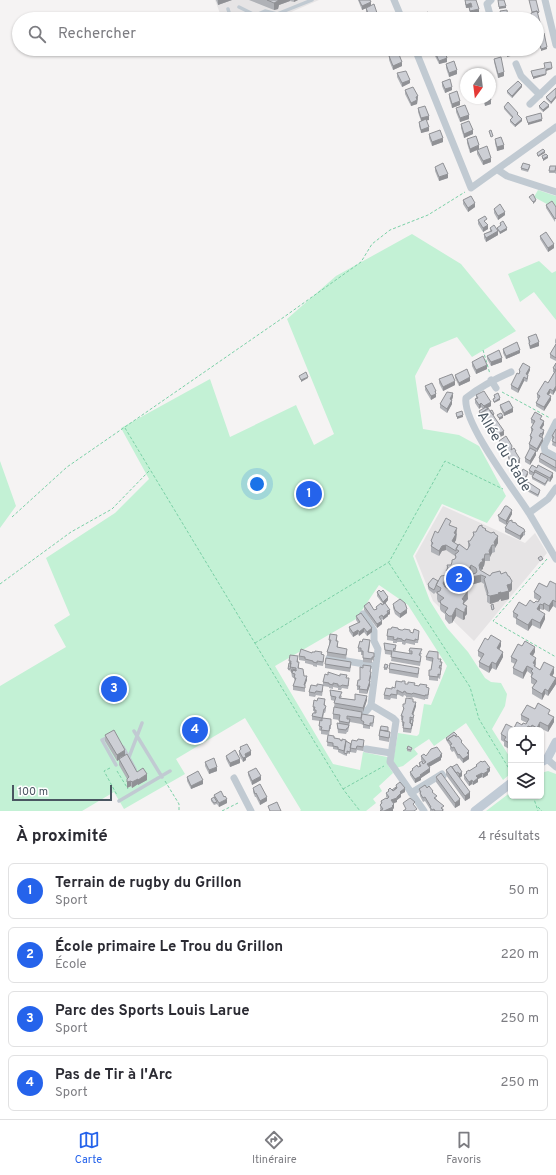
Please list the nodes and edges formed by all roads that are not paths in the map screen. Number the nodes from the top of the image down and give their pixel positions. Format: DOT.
graph roads {
  1 [pos="312,0"];
  2 [pos="394,0"];
  3 [pos="491,0"];
  4 [pos="545,0"];
  5 [pos="239,7"];
  6 [pos="228,9"];
  7 [pos="229,12"];
  8 [pos="249,12"];
  9 [pos="282,12"];
  10 [pos="399,12"];
  11 [pos="489,12"];
  12 [pos="556,45"];
  13 [pos="418,56"];
  14 [pos="516,64"];
  15 [pos="556,79"];
  16 [pos="540,95"];
  17 [pos="530,104"];
  18 [pos="556,127"];
  19 [pos="498,170"];
  20 [pos="556,192"];
  21 [pos="511,372"];
  22 [pos="491,380"];
  23 [pos="496,388"];
  24 [pos="556,422"];
  25 [pos="556,457"];
  26 [pos="556,488"];
  27 [pos="529,513"];
  28 [pos="554,556"];
  29 [pos="363,614"];
  30 [pos="329,658"];
  31 [pos="379,665"];
  32 [pos="371,705"];
  33 [pos="348,712"];
  34 [pos="142,723"];
  35 [pos="134,731"];
  36 [pos="114,733"];
  37 [pos="137,736"];
  38 [pos="556,742"];
  39 [pos="122,745"];
  40 [pos="366,749"];
  41 [pos="391,753"];
  42 [pos="129,757"];
  43 [pos="544,761"];
  44 [pos="115,765"];
  45 [pos="556,767"];
  46 [pos="135,769"];
  47 [pos="170,771"];
  48 [pos="162,777"];
  49 [pos="234,778"];
  50 [pos="449,785"];
  51 [pos="508,785"];
  52 [pos="411,793"];
  53 [pos="120,801"];
  54 [pos="251,811"];
  55 [pos="424,811"];
  56 [pos="475,811"];
  1 -- 9 [label="lane"];
  2 -- 10 [label="street"];
  3 -- 11 [label="street"];
  4 -- 12 [label="street"];
  5 -- 8 [label="lane"];
  6 -- 7 [label="lane"];
  13 -- 19 [label="street"];
  14 -- 16 [label="street"];
  15 -- 16 [label="street"];
  16 -- 17 [label="street"];
  18 -- 19 [label="street"];
  19 -- 20 [label="street"];
  21 -- 22 [label="street, Allée du Stade"];
  22 -- 23 [label="street"];
  22 -- 27 [label="street, Allée du Stade"];
  24 -- 25 [label="street"];
  26 -- 27 [label="street"];
  27 -- 28 [label="street, Allée du Stade"];
  29 -- 31 [label="street"];
  30 -- 31 [label="street"];
  31 -- 32 [label="street"];
  32 -- 33 [label="street"];
  32 -- 41 [label="street"];
  34 -- 37 [label="lane"];
  35 -- 37 [label="lane"];
  36 -- 44 [label="lane"];
  37 -- 42 [label="lane"];
  37 -- 48 [label="lane"];
  38 -- 43 [label="street"];
  39 -- 42 [label="lane"];
  40 -- 41 [label="street"];
  41 -- 52 [label="street"];
  42 -- 46 [label="lane"];
  43 -- 45 [label="street"];
  47 -- 48 [label="lane"];
  48 -- 53 [label="lane"];
  49 -- 54 [label="street"];
  50 -- 52 [label="street"];
  51 -- 56 [label="street"];
  52 -- 55 [label="street"];
}
